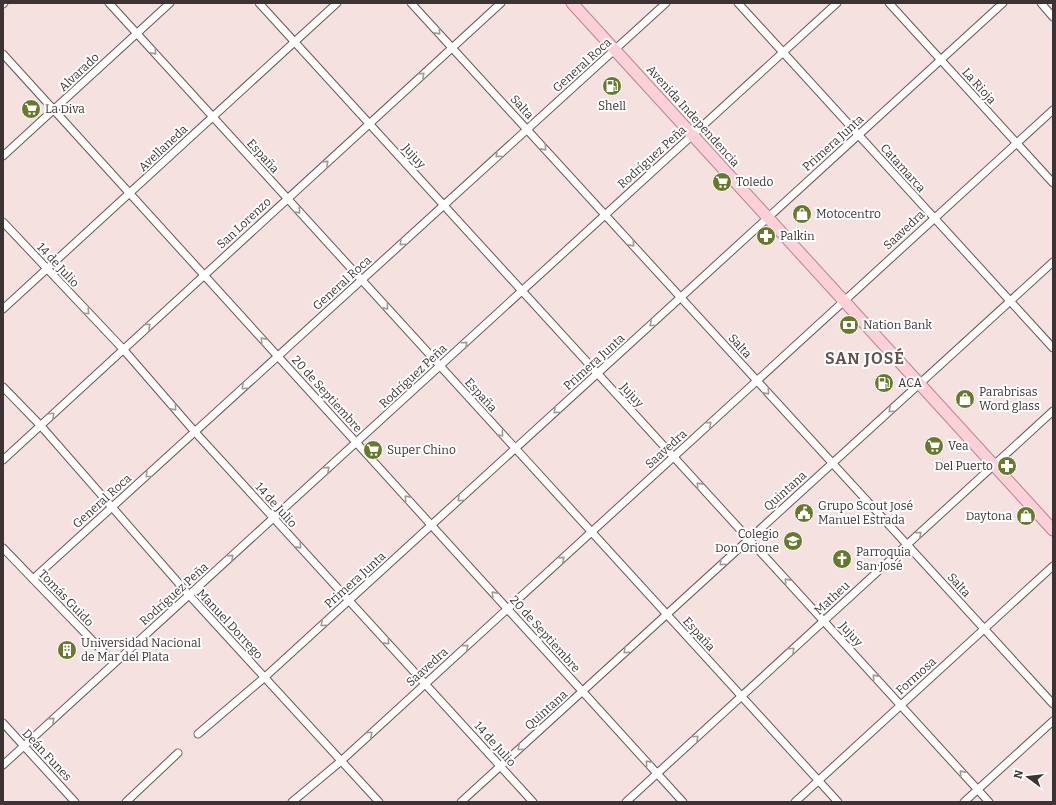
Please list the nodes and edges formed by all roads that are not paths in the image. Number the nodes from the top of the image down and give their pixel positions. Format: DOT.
graph roads {
  1 [pos="108,3"];
  2 [pos="170,3"];
  3 [pos="259,3"];
  4 [pos="337,3"];
  5 [pos="411,3"];
  6 [pos="501,3"];
  7 [pos="572,3"];
  8 [pos="666,3"];
  9 [pos="738,3"];
  10 [pos="837,3"];
  11 [pos="889,3"];
  12 [pos="1003,3"];
  13 [pos="1041,3"];
  14 [pos="1053,17"];
  15 [pos="137,34"];
  16 [pos="295,42"];
  17 [pos="452,48"];
  18 [pos="615,50"];
  19 [pos="783,53"];
  20 [pos="3,54"];
  21 [pos="940,60"];
  22 [pos="54,110"];
  23 [pos="1053,110"];
  24 [pos="212,117"];
  25 [pos="369,123"];
  26 [pos="527,129"];
  27 [pos="693,135"];
  28 [pos="858,135"];
  29 [pos="1017,143"];
  30 [pos="3,156"];
  31 [pos="1053,183"];
  32 [pos="130,193"];
  33 [pos="287,198"];
  34 [pos="444,205"];
  35 [pos="605,215"];
  36 [pos="768,217"];
  37 [pos="934,218"];
  38 [pos="3,222"];
  39 [pos="1053,262"];
  40 [pos="46,269"];
  41 [pos="204,274"];
  42 [pos="361,280"];
  43 [pos="522,291"];
  44 [pos="681,297"];
  45 [pos="844,301"];
  46 [pos="1010,301"];
  47 [pos="3,309"];
  48 [pos="1053,348"];
  49 [pos="123,349"];
  50 [pos="277,356"];
  51 [pos="440,366"];
  52 [pos="597,373"];
  53 [pos="757,380"];
  54 [pos="920,383"];
  55 [pos="3,387"];
  56 [pos="1053,411"];
  57 [pos="41,426"];
  58 [pos="195,432"];
  59 [pos="356,443"];
  60 [pos="515,449"];
  61 [pos="673,457"];
  62 [pos="3,460"];
  63 [pos="832,463"];
  64 [pos="994,465"];
  65 [pos="113,507"];
  66 [pos="274,518"];
  67 [pos="431,525"];
  68 [pos="1053,530"];
  69 [pos="591,532"];
  70 [pos="749,539"];
  71 [pos="907,544"];
  72 [pos="3,548"];
  73 [pos="1053,566"];
  74 [pos="33,579"];
  75 [pos="189,595"];
  76 [pos="349,600"];
  77 [pos="507,609"];
  78 [pos="666,614"];
  79 [pos="824,621"];
  80 [pos="984,629"];
  81 [pos="114,663"];
  82 [pos="265,677"];
  83 [pos="425,684"];
  84 [pos="582,691"];
  85 [pos="741,696"];
  86 [pos="1053,704"];
  87 [pos="900,705"];
  88 [pos="1053,721"];
  89 [pos="3,723"];
  90 [pos="198,734"];
  91 [pos="24,746"];
  92 [pos="178,753"];
  93 [pos="341,761"];
  94 [pos="3,765"];
  95 [pos="500,766"];
  96 [pos="657,773"];
  97 [pos="818,781"];
  98 [pos="978,790"];
  99 [pos="75,802"];
  100 [pos="126,802"];
  101 [pos="292,802"];
  102 [pos="379,802"];
  103 [pos="461,802"];
  104 [pos="533,802"];
  105 [pos="626,802"];
  106 [pos="683,802"];
  107 [pos="795,802"];
  108 [pos="838,802"];
  109 [pos="964,802"];
  110 [pos="989,802"];
  1 -- 15 [label="street, España"];
  2 -- 15 [label="street, Alvarado"];
  3 -- 16 [label="street, Jujuy"];
  4 -- 16 [label="street, Avellaneda"];
  5 -- 17 [label="street, Salta, one-way"];
  6 -- 17 [label="street, San Lorenzo"];
  7 -- 18 [label="main road, Avenida Independencia"];
  8 -- 18 [label="street, General Roca"];
  9 -- 19 [label="street, Catamarca"];
  10 -- 19 [label="street, Rodríguez Peña"];
  11 -- 21 [label="street, La Rioja"];
  12 -- 21 [label="street, Primera Junta"];
  13 -- 14 [label="street"];
  15 -- 22 [label="street, Alvarado"];
  15 -- 24 [label="street, España, one-way"];
  16 -- 24 [label="street, Avellaneda"];
  16 -- 25 [label="street, Jujuy"];
  25 -- 17 [label="street, San Lorenzo, one-way"];
  17 -- 26 [label="street, Salta"];
  18 -- 26 [label="street, General Roca"];
  18 -- 27 [label="main road, Avenida Independencia"];
  19 -- 27 [label="street, Rodríguez Peña"];
  19 -- 28 [label="street, Catamarca"];
  20 -- 22 [label="street, 20 de Septiembre"];
  21 -- 28 [label="street, Primera Junta"];
  21 -- 29 [label="street, La Rioja"];
  22 -- 30 [label="street, Alvarado"];
  22 -- 32 [label="street, 20 de Septiembre"];
  23 -- 29 [label="street, Saavedra"];
  24 -- 32 [label="street, Avellaneda"];
  24 -- 33 [label="street, España"];
  33 -- 25 [label="street, San Lorenzo, one-way"];
  25 -- 34 [label="street, Jujuy"];
  26 -- 34 [label="street, General Roca, one-way"];
  26 -- 35 [label="street, Salta, one-way"];
  27 -- 35 [label="street, Rodríguez Peña"];
  27 -- 36 [label="main road, Avenida Independencia"];
  28 -- 36 [label="street, Primera Junta"];
  28 -- 37 [label="street, Catamarca"];
  29 -- 31 [label="street, La Rioja"];
  29 -- 37 [label="street, Saavedra"];
  32 -- 40 [label="street, Avellaneda"];
  32 -- 41 [label="street, 20 de Septiembre"];
  33 -- 41 [label="street, San Lorenzo"];
  33 -- 42 [label="street, España, one-way"];
  34 -- 42 [label="street, General Roca, one-way"];
  34 -- 43 [label="street, Jujuy"];
  35 -- 43 [label="street, Rodríguez Peña"];
  35 -- 44 [label="street, Salta, one-way"];
  36 -- 44 [label="street, Primera Junta"];
  36 -- 45 [label="main road, Avenida Independencia"];
  37 -- 45 [label="street, Saavedra"];
  37 -- 46 [label="street, Catamarca"];
  38 -- 40 [label="street, 14 de Julio"];
  39 -- 46 [label="street, Quintana"];
  40 -- 47 [label="street, Avellaneda"];
  40 -- 49 [label="street, 14 de Julio, one-way"];
  49 -- 41 [label="street, San Lorenzo, one-way"];
  50 -- 41 [label="street, 20 de Septiembre, one-way"];
  42 -- 50 [label="street, General Roca"];
  42 -- 51 [label="street, España, one-way"];
  51 -- 43 [label="street, Rodríguez Peña, one-way"];
  43 -- 52 [label="street, Jujuy"];
  44 -- 52 [label="street, Primera Junta, one-way"];
  44 -- 53 [label="street, Salta"];
  45 -- 53 [label="street, Saavedra"];
  45 -- 54 [label="main road, Avenida Independencia"];
  46 -- 48 [label="street, Catamarca"];
  46 -- 54 [label="street, Quintana"];
  57 -- 49 [label="street, San Lorenzo, one-way"];
  49 -- 58 [label="street, 14 de Julio, one-way"];
  50 -- 58 [label="street, General Roca, one-way"];
  50 -- 59 [label="street, 20 de Septiembre"];
  51 -- 59 [label="street, Rodríguez Peña"];
  51 -- 60 [label="street, España, one-way"];
  52 -- 60 [label="street, Primera Junta, one-way"];
  52 -- 61 [label="street, Jujuy"];
  61 -- 53 [label="street, Saavedra, one-way"];
  53 -- 63 [label="street, Salta, one-way"];
  54 -- 63 [label="street, Quintana, one-way"];
  54 -- 64 [label="main road, Avenida Independencia"];
  55 -- 57 [label="street, Manuel Dorrego"];
  56 -- 64 [label="street, Matheu"];
  57 -- 62 [label="street, San Lorenzo"];
  57 -- 65 [label="street, Manuel Dorrego"];
  58 -- 65 [label="street, General Roca, one-way"];
  58 -- 66 [label="street, 14 de Julio"];
  66 -- 59 [label="street, Rodríguez Peña, one-way"];
  67 -- 59 [label="street, 20 de Septiembre, one-way"];
  60 -- 67 [label="street, Primera Junta, one-way"];
  60 -- 69 [label="street, España"];
  61 -- 69 [label="street, Saavedra"];
  70 -- 61 [label="street, Jujuy, one-way"];
  63 -- 70 [label="street, Quintana"];
  63 -- 71 [label="street, Salta"];
  64 -- 68 [label="main road, Avenida Independencia"];
  71 -- 64 [label="street, Matheu, one-way"];
  65 -- 74 [label="street, General Roca"];
  65 -- 75 [label="street, Manuel Dorrego"];
  75 -- 66 [label="street, Rodríguez Peña, one-way"];
  66 -- 76 [label="street, 14 de Julio, one-way"];
  67 -- 76 [label="street, Primera Junta"];
  77 -- 67 [label="street, 20 de Septiembre, one-way"];
  77 -- 69 [label="street, Saavedra, one-way"];
  69 -- 78 [label="street, España"];
  70 -- 78 [label="street, Quintana, one-way"];
  79 -- 70 [label="street, Jujuy, one-way"];
  71 -- 79 [label="street, Matheu"];
  71 -- 80 [label="street, Salta"];
  72 -- 74 [label="street, Tomás Guido"];
  73 -- 80 [label="street, Formosa"];
  74 -- 81 [label="street, Tomás Guido"];
  75 -- 81 [label="street, Rodríguez Peña"];
  75 -- 82 [label="street, Manuel Dorrego"];
  76 -- 82 [label="street, Primera Junta, one-way"];
  76 -- 83 [label="street, 14 de Julio, one-way"];
  83 -- 77 [label="street, Saavedra, one-way"];
  77 -- 84 [label="street, 20 de Septiembre"];
  78 -- 84 [label="street, Quintana, one-way"];
  78 -- 85 [label="street, España"];
  85 -- 79 [label="street, Matheu, one-way"];
  87 -- 79 [label="street, Jujuy, one-way"];
  80 -- 86 [label="street, Salta"];
  80 -- 87 [label="street, Formosa"];
  91 -- 81 [label="street, Rodríguez Peña, one-way"];
  82 -- 90 [label="street, Primera Junta"];
  82 -- 93 [label="street, Manuel Dorrego"];
  93 -- 83 [label="street, Saavedra, one-way"];
  83 -- 95 [label="street, 14 de Julio"];
  84 -- 95 [label="street, Quintana, one-way"];
  96 -- 84 [label="street, 20 de Septiembre, one-way"];
  96 -- 85 [label="street, Matheu, one-way"];
  85 -- 97 [label="street, España"];
  87 -- 97 [label="street, Formosa"];
  98 -- 87 [label="street, Jujuy, one-way"];
  88 -- 98 [label="street"];
  89 -- 91 [label="street, Deán Funes"];
  91 -- 94 [label="street, Rodríguez Peña"];
  91 -- 99 [label="street, Deán Funes"];
  92 -- 100 [label="street"];
  93 -- 101 [label="street, Saavedra"];
  93 -- 102 [label="street, Manuel Dorrego"];
  95 -- 103 [label="street, Quintana"];
  95 -- 104 [label="street, 14 de Julio"];
  96 -- 105 [label="street, Matheu"];
  96 -- 106 [label="street, 20 de Septiembre"];
  97 -- 107 [label="street, Formosa"];
  97 -- 108 [label="street, España"];
  98 -- 109 [label="street"];
  98 -- 110 [label="street, Jujuy"];
}
